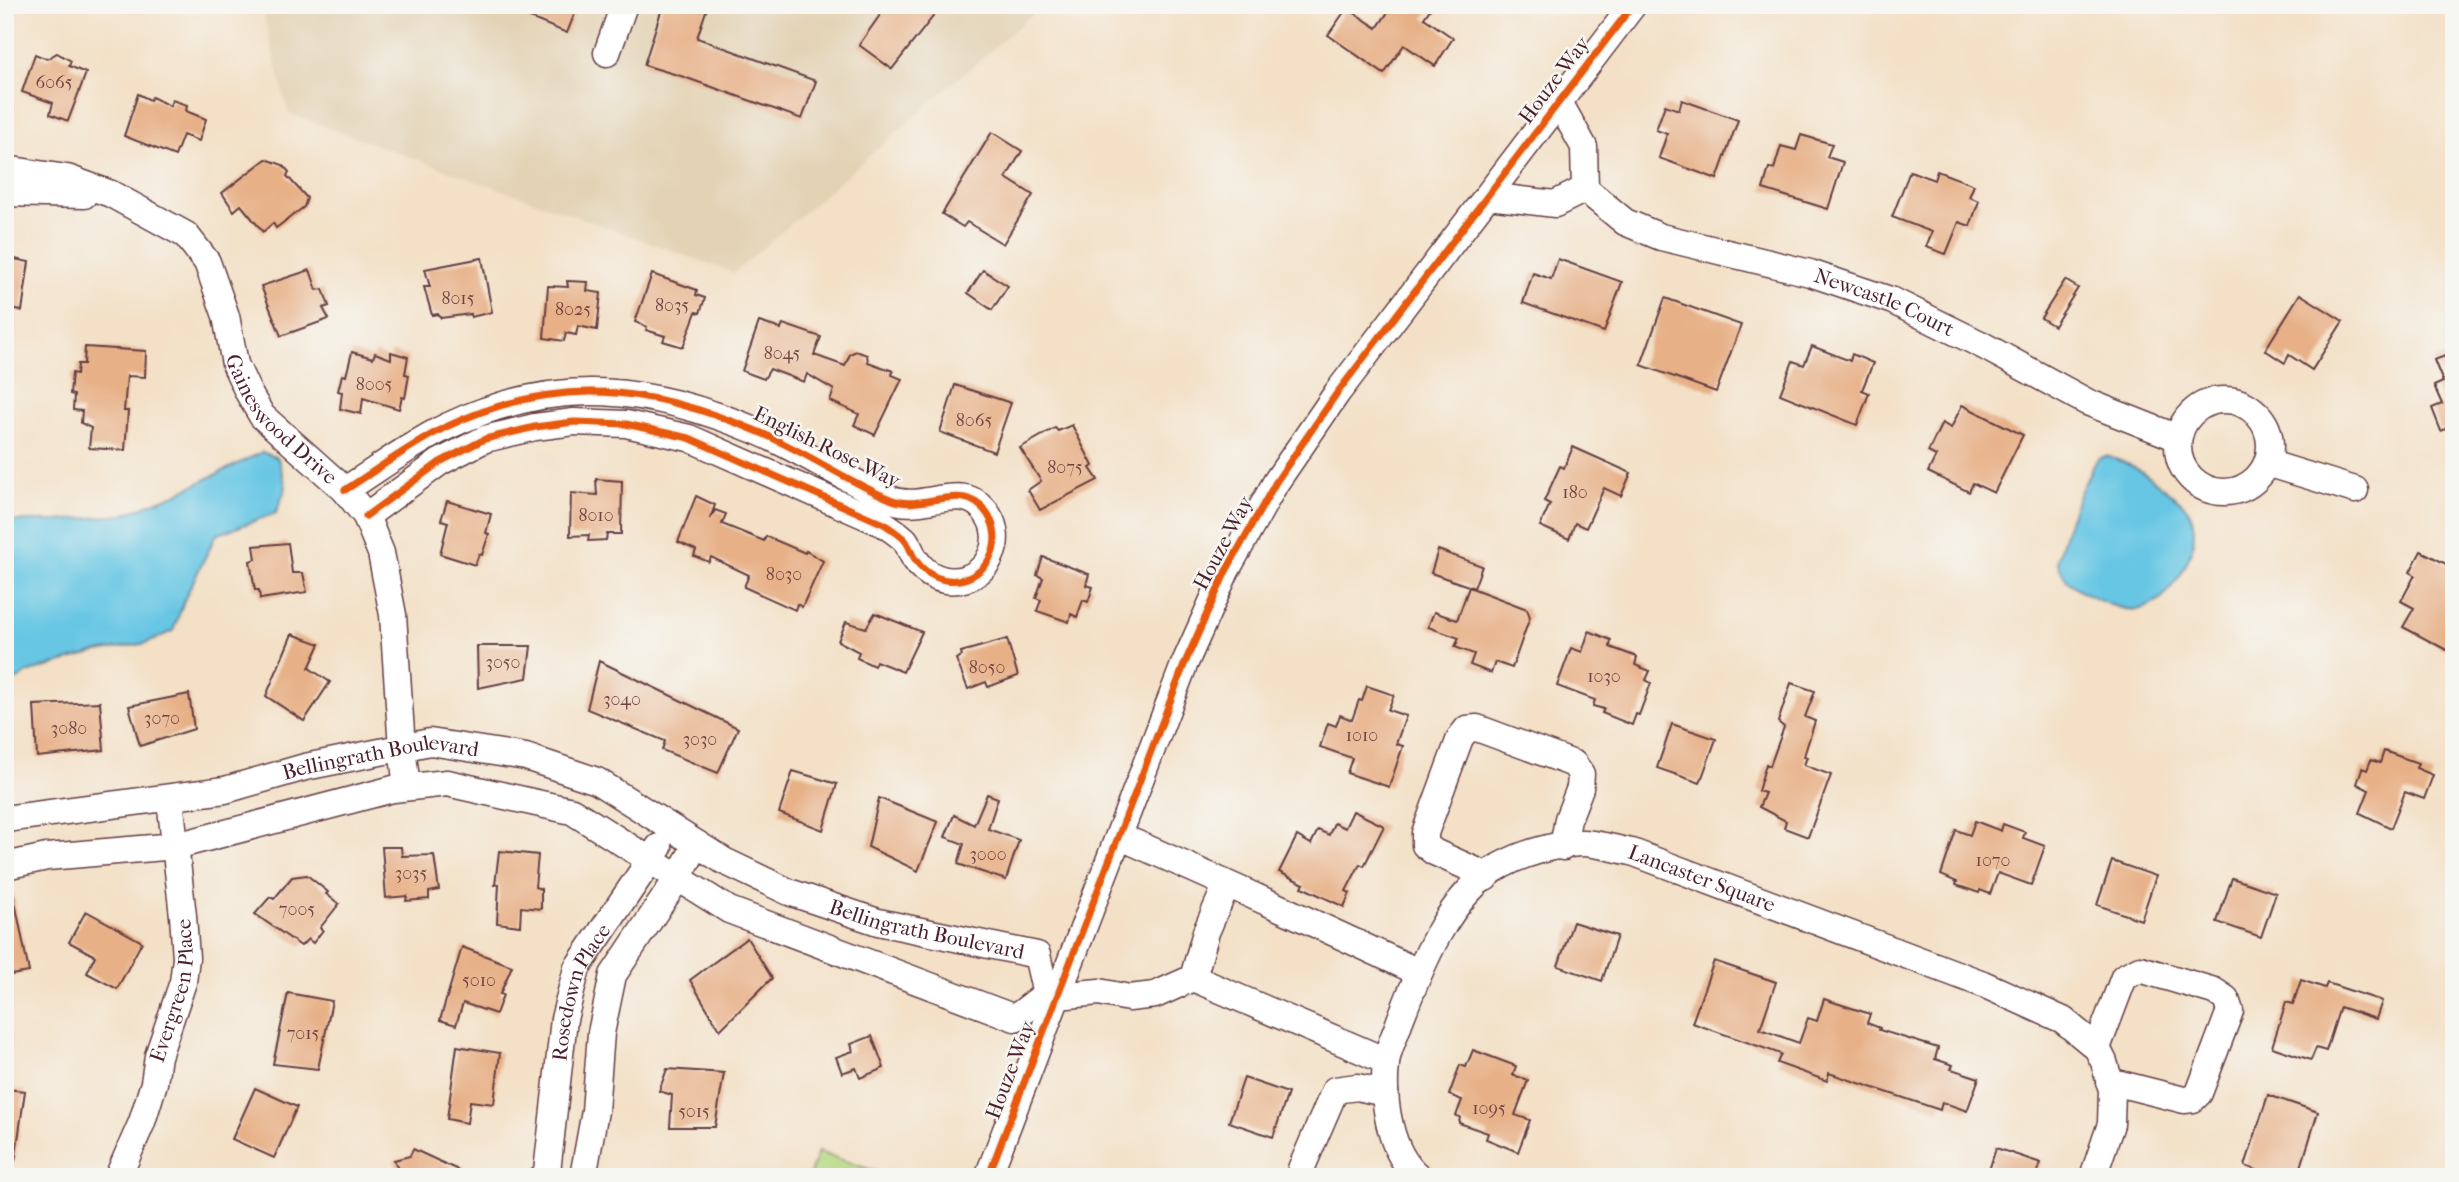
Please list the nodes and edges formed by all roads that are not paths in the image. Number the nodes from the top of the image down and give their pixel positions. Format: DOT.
graph roads {
  1 [pos="624,5"];
  2 [pos="1633,5"];
  3 [pos="607,52"];
  4 [pos="1559,102"];
  5 [pos="5,169"];
  6 [pos="1585,189"];
  7 [pos="5,194"];
  8 [pos="111,194"];
  9 [pos="1488,196"];
  10 [pos="699,409"];
  11 [pos="689,438"];
  12 [pos="2178,438"];
  13 [pos="2267,463"];
  14 [pos="345,490"];
  15 [pos="2355,490"];
  16 [pos="366,516"];
  17 [pos="402,748"];
  18 [pos="526,757"];
  19 [pos="407,787"];
  20 [pos="170,799"];
  21 [pos="516,799"];
  22 [pos="5,819"];
  23 [pos="671,828"];
  24 [pos="1119,836"];
  25 [pos="697,844"];
  26 [pos="176,846"];
  27 [pos="1563,846"];
  28 [pos="650,860"];
  29 [pos="5,866"];
  30 [pos="1485,878"];
  31 [pos="677,879"];
  32 [pos="1226,886"];
  33 [pos="878,922"];
  34 [pos="862,960"];
  35 [pos="1418,972"];
  36 [pos="1193,978"];
  37 [pos="1052,995"];
  38 [pos="563,1031"];
  39 [pos="601,1033"];
  40 [pos="2097,1048"];
  41 [pos="1386,1061"];
  42 [pos="2109,1081"];
  43 [pos="1385,1093"];
  44 [pos="118,1177"];
  45 [pos="543,1177"];
  46 [pos="583,1177"];
  47 [pos="988,1177"];
  48 [pos="1301,1177"];
  49 [pos="1419,1177"];
  50 [pos="2093,1177"];
  1 -- 3 [label="street"];
  2 -- 4 [label="street, Houze Way"];
  4 -- 6 [label="street"];
  4 -- 9 [label="street, Houze Way"];
  5 -- 8 [label="street, Gaineswood Drive"];
  6 -- 9 [label="street"];
  6 -- 12 [label="street, Newcastle Court"];
  7 -- 8 [label="street"];
  8 -- 14 [label="street, Gaineswood Drive"];
  9 -- 24 [label="street, Houze Way"];
  10 -- 11 [label="street"];
  10 -- 11 [label="street, English Rose Way"];
  10 -- 14 [label="street, English Rose Way"];
  11 -- 16 [label="street, English Rose Way"];
  12 -- 13 [label="street"];
  12 -- 13 [label="street"];
  13 -- 15 [label="street"];
  14 -- 16 [label="street, Gaineswood Drive"];
  16 -- 17 [label="street, Gaineswood Drive"];
  17 -- 18 [label="street, Bellingrath Boulevard"];
  17 -- 19 [label="street, Gaineswood Drive"];
  17 -- 20 [label="street, Bellingrath Boulevard"];
  18 -- 21 [label="street"];
  18 -- 23 [label="street, Bellingrath Boulevard"];
  19 -- 21 [label="street, Bellingrath Boulevard"];
  19 -- 26 [label="street, Bellingrath Boulevard"];
  20 -- 22 [label="street, Bellingrath Boulevard"];
  20 -- 26 [label="street, Evergreen Place"];
  21 -- 28 [label="street, Bellingrath Boulevard"];
  23 -- 25 [label="street, Bellingrath Boulevard"];
  23 -- 28 [label="street, Rosedown Place"];
  24 -- 32 [label="street"];
  24 -- 37 [label="street, Houze Way"];
  25 -- 31 [label="street, Rosedown Place"];
  25 -- 33 [label="street, Bellingrath Boulevard"];
  26 -- 29 [label="street, Bellingrath Boulevard"];
  26 -- 44 [label="street, Evergreen Place"];
  27 -- 30 [label="street, Lancaster Square"];
  27 -- 30 [label="street"];
  27 -- 40 [label="street, Lancaster Square"];
  28 -- 31 [label="street, Bellingrath Boulevard"];
  28 -- 38 [label="street, Rosedown Place"];
  30 -- 35 [label="street, Lancaster Square"];
  31 -- 34 [label="street, Bellingrath Boulevard"];
  31 -- 39 [label="street, Rosedown Place"];
  32 -- 35 [label="street"];
  32 -- 36 [label="street"];
  33 -- 34 [label="street"];
  33 -- 37 [label="street, Bellingrath Boulevard"];
  34 -- 37 [label="street, Bellingrath Boulevard"];
  35 -- 41 [label="street, Lancaster Square"];
  36 -- 37 [label="street"];
  36 -- 41 [label="street"];
  37 -- 47 [label="street, Houze Way"];
  38 -- 39 [label="street"];
  38 -- 45 [label="street, Rosedown Place"];
  39 -- 46 [label="street, Rosedown Place"];
  40 -- 42 [label="street"];
  40 -- 42 [label="street"];
  41 -- 43 [label="street, Lancaster Square"];
  42 -- 50 [label="street"];
  43 -- 48 [label="street"];
  43 -- 49 [label="street, Lancaster Square"];
}
